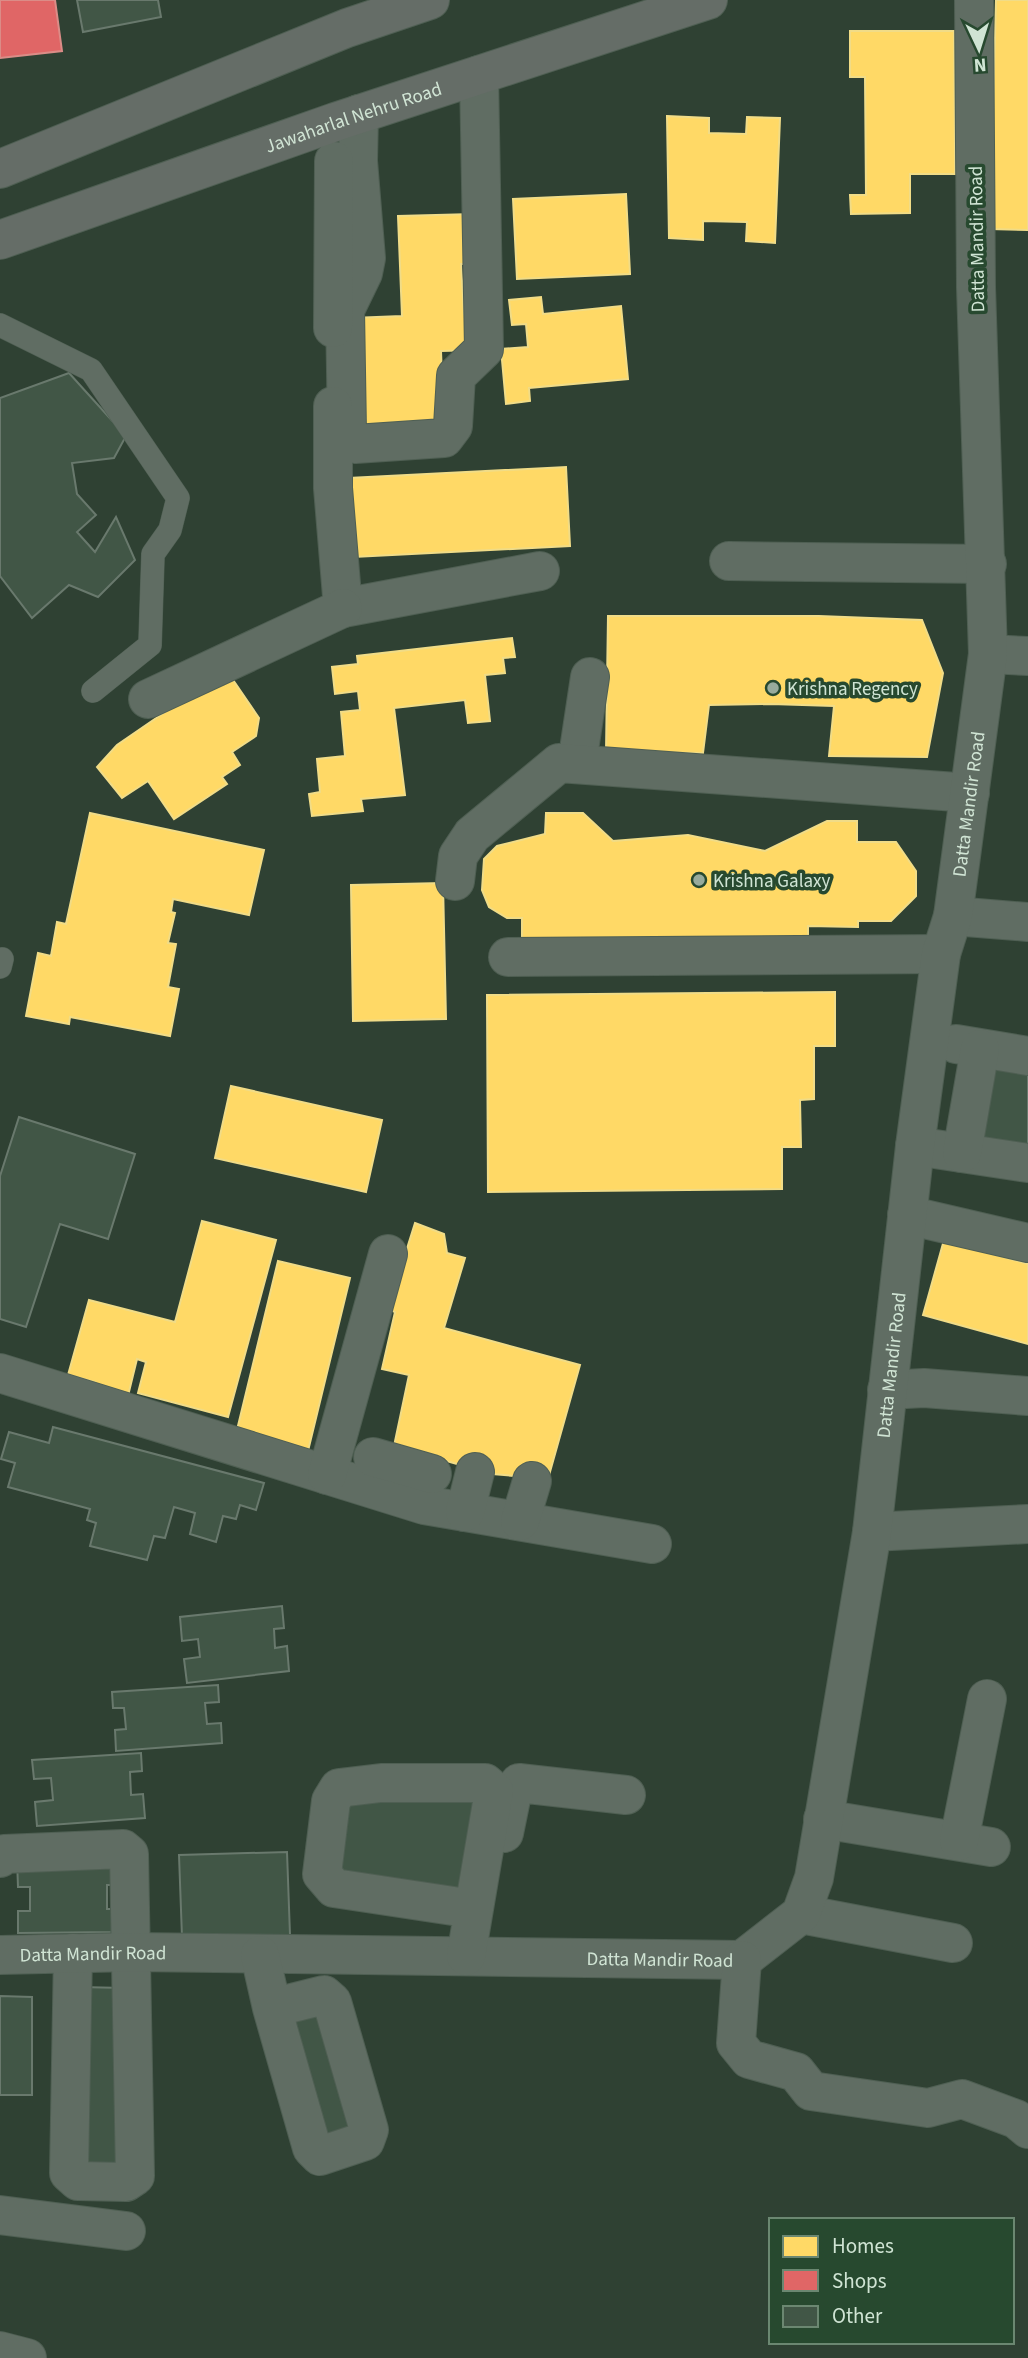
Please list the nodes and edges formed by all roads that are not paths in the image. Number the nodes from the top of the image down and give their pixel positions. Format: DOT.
graph roads {
  1 [pos="430,0"];
  2 [pos="708,0"];
  3 [pos="974,0"];
  4 [pos="479,75"];
  5 [pos="347,118"];
  6 [pos="0,169"];
  7 [pos="0,240"];
  8 [pos="0,325"];
  9 [pos="729,561"];
  10 [pos="987,564"];
  11 [pos="541,570"];
  12 [pos="343,608"];
  13 [pos="988,654"];
  14 [pos="1028,656"];
  15 [pos="590,677"];
  16 [pos="93,691"];
  17 [pos="148,699"];
  18 [pos="578,763"];
  19 [pos="970,793"];
  20 [pos="455,881"];
  21 [pos="953,916"];
  22 [pos="1028,922"];
  23 [pos="941,954"];
  24 [pos="508,957"];
  25 [pos="930,1040"];
  26 [pos="980,1049"];
  27 [pos="1028,1056"];
  28 [pos="915,1146"];
  29 [pos="962,1153"];
  30 [pos="1028,1163"];
  31 [pos="906,1215"];
  32 [pos="1028,1243"];
  33 [pos="388,1254"];
  34 [pos="0,1373"];
  35 [pos="887,1390"];
  36 [pos="1028,1396"];
  37 [pos="359,1467"];
  38 [pos="475,1472"];
  39 [pos="532,1481"];
  40 [pos="465,1512"];
  41 [pos="520,1521"];
  42 [pos="1028,1524"];
  43 [pos="872,1532"];
  44 [pos="652,1544"];
  45 [pos="987,1699"];
  46 [pos="625,1795"];
  47 [pos="823,1819"];
  48 [pos="0,1858"];
  49 [pos="473,1909"];
  50 [pos="801,1914"];
  51 [pos="953,1943"];
  52 [pos="0,1955"];
  53 [pos="260,1955"];
  54 [pos="474,1956"];
  55 [pos="742,1960"];
  56 [pos="73,1968"];
  57 [pos="133,1968"];
  58 [pos="272,2008"];
  59 [pos="1028,2129"];
  60 [pos="0,2215"];
  61 [pos="126,2231"];
  62 [pos="0,2351"];
  63 [pos="27,2358"];
  1 -- 6 [label="main road"];
  2 -- 4 [label="main road, Jawaharlal Nehru Road"];
  3 -- 10 [label="street, Datta Mandir Road"];
  4 -- 5 [label="main road, Jawaharlal Nehru Road"];
  4 -- 5 [label="street"];
  5 -- 7 [label="main road, Jawaharlal Nehru Road"];
  5 -- 12 [label="street"];
  8 -- 16 [label="lane"];
  9 -- 10 [label="street"];
  10 -- 13 [label="street, Datta Mandir Road"];
  11 -- 12 [label="street"];
  12 -- 17 [label="street"];
  13 -- 14 [label="street"];
  13 -- 19 [label="street, Datta Mandir Road"];
  15 -- 18 [label="street"];
  18 -- 19 [label="street"];
  18 -- 20 [label="street"];
  19 -- 21 [label="street, Datta Mandir Road"];
  21 -- 22 [label="street"];
  21 -- 23 [label="street, Datta Mandir Road"];
  23 -- 24 [label="street"];
  23 -- 25 [label="street, Datta Mandir Road"];
  25 -- 26 [label="street"];
  25 -- 28 [label="street, Datta Mandir Road"];
  26 -- 27 [label="street"];
  26 -- 29 [label="street"];
  28 -- 29 [label="street"];
  28 -- 31 [label="street, Datta Mandir Road"];
  29 -- 30 [label="street"];
  31 -- 32 [label="street"];
  31 -- 35 [label="street, Datta Mandir Road"];
  33 -- 37 [label="street"];
  34 -- 37 [label="street"];
  35 -- 36 [label="street"];
  35 -- 43 [label="street, Datta Mandir Road"];
  37 -- 40 [label="street"];
  38 -- 40 [label="street"];
  39 -- 41 [label="street"];
  40 -- 41 [label="street"];
  41 -- 44 [label="street"];
  42 -- 43 [label="street"];
  43 -- 47 [label="street, Datta Mandir Road"];
  45 -- 47 [label="street"];
  46 -- 54 [label="street"];
  47 -- 50 [label="street, Datta Mandir Road"];
  48 -- 57 [label="street"];
  49 -- 49 [label="street"];
  49 -- 54 [label="street"];
  50 -- 51 [label="street"];
  50 -- 55 [label="street, Datta Mandir Road"];
  52 -- 56 [label="street, Datta Mandir Road"];
  53 -- 54 [label="street, Datta Mandir Road"];
  53 -- 57 [label="street, Datta Mandir Road"];
  53 -- 58 [label="street"];
  54 -- 55 [label="street, Datta Mandir Road"];
  55 -- 59 [label="street"];
  56 -- 57 [label="street, Datta Mandir Road"];
  56 -- 57 [label="street"];
  60 -- 61 [label="street"];
  62 -- 63 [label="street"];
}
